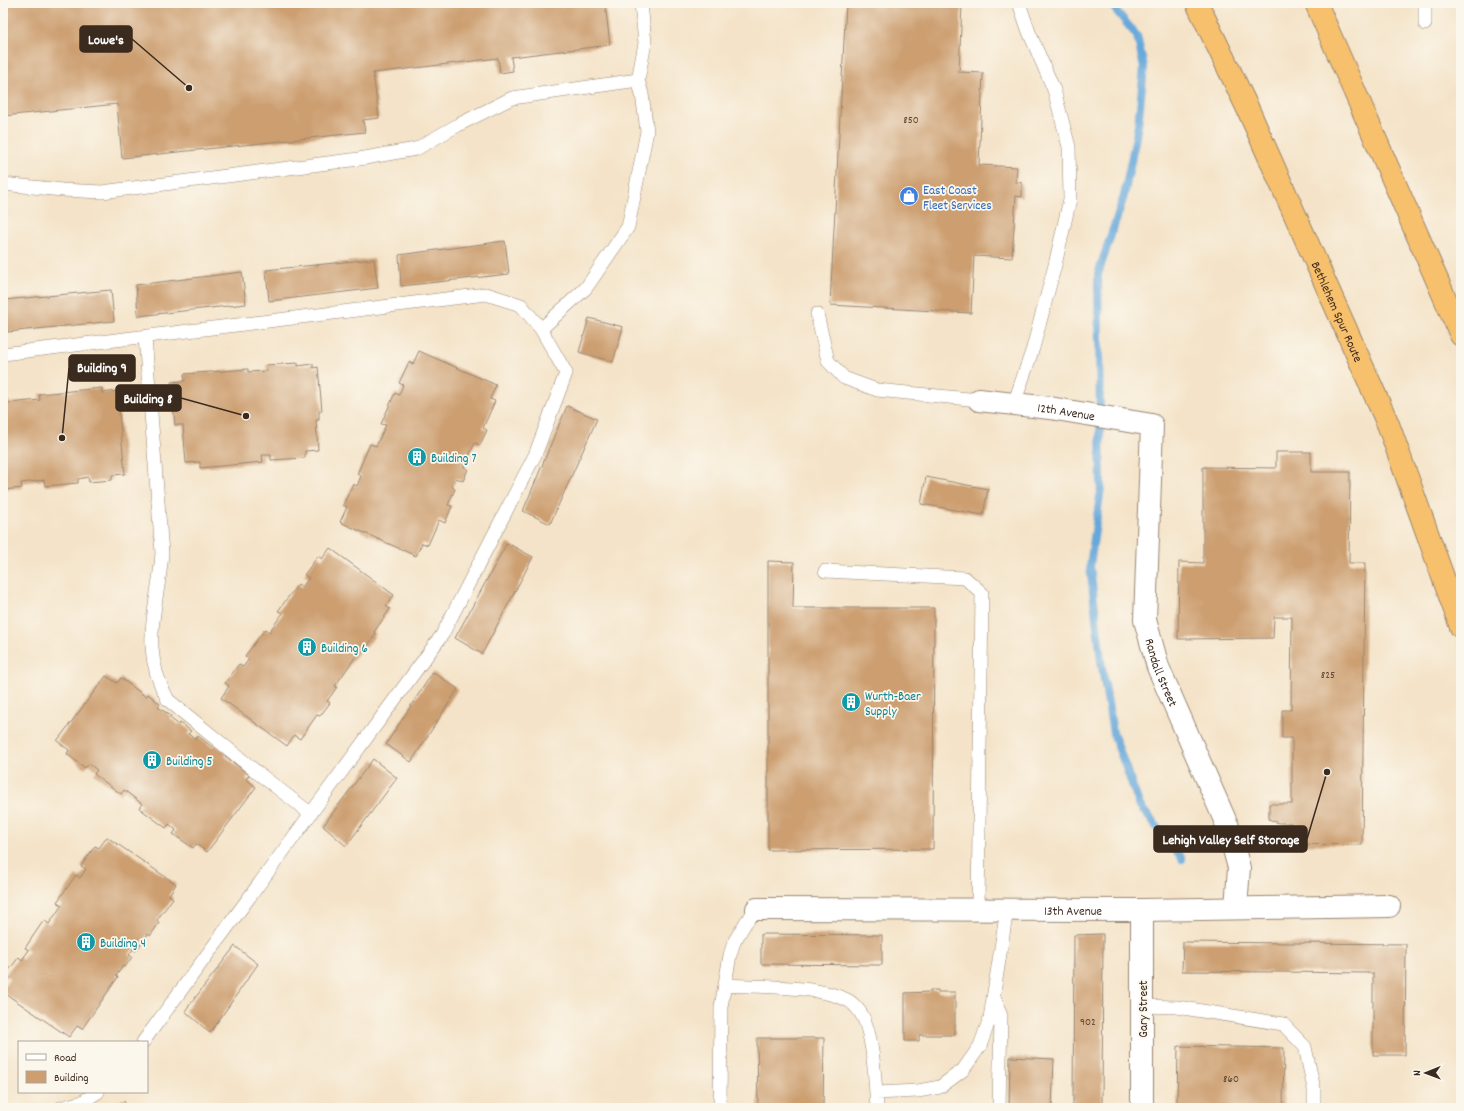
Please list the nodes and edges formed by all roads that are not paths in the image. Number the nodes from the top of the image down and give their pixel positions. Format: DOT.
graph roads {
  1 [pos="641,3"];
  2 [pos="1019,3"];
  3 [pos="1197,3"];
  4 [pos="1316,3"];
  5 [pos="1425,3"];
  6 [pos="1425,24"];
  7 [pos="638,80"];
  8 [pos="3,184"];
  9 [pos="817,314"];
  10 [pos="542,329"];
  11 [pos="1461,335"];
  12 [pos="145,337"];
  13 [pos="3,354"];
  14 [pos="979,400"];
  15 [pos="1014,404"];
  16 [pos="1152,425"];
  17 [pos="825,571"];
  18 [pos="1461,627"];
  19 [pos="310,813"];
  20 [pos="1389,906"];
  21 [pos="1236,907"];
  22 [pos="757,909"];
  23 [pos="978,909"];
  24 [pos="1007,909"];
  25 [pos="1142,910"];
  26 [pos="725,985"];
  27 [pos="993,995"];
  28 [pos="1142,1006"];
  29 [pos="144,1041"];
  30 [pos="96,1093"];
  31 [pos="876,1093"];
  32 [pos="60,1108"];
  33 [pos="720,1108"];
  34 [pos="877,1108"];
  35 [pos="999,1108"];
  36 [pos="1142,1108"];
  37 [pos="1314,1108"];
  1 -- 7 [label="lane"];
  2 -- 15 [label="lane"];
  3 -- 18 [label="highway, Bethlehem Spur Route"];
  4 -- 11 [label="highway"];
  5 -- 6 [label="lane"];
  7 -- 8 [label="lane"];
  7 -- 10 [label="lane"];
  9 -- 14 [label="lane"];
  10 -- 12 [label="lane"];
  10 -- 19 [label="lane"];
  12 -- 13 [label="lane"];
  12 -- 19 [label="lane"];
  14 -- 15 [label="street, 12th Avenue"];
  15 -- 16 [label="street, 12th Avenue"];
  16 -- 21 [label="street, Randall Street"];
  17 -- 23 [label="lane"];
  19 -- 29 [label="lane"];
  20 -- 21 [label="street, 13th Avenue"];
  21 -- 25 [label="street, 13th Avenue"];
  22 -- 23 [label="street, 13th Avenue"];
  22 -- 26 [label="lane"];
  23 -- 24 [label="street, 13th Avenue"];
  24 -- 25 [label="street, 13th Avenue"];
  24 -- 27 [label="lane"];
  25 -- 28 [label="street, Gary Street"];
  26 -- 31 [label="lane"];
  26 -- 33 [label="lane"];
  27 -- 31 [label="lane"];
  27 -- 35 [label="lane"];
  28 -- 36 [label="street, Gary Street"];
  28 -- 37 [label="lane"];
  30 -- 32 [label="lane"];
  31 -- 34 [label="lane"];
}
